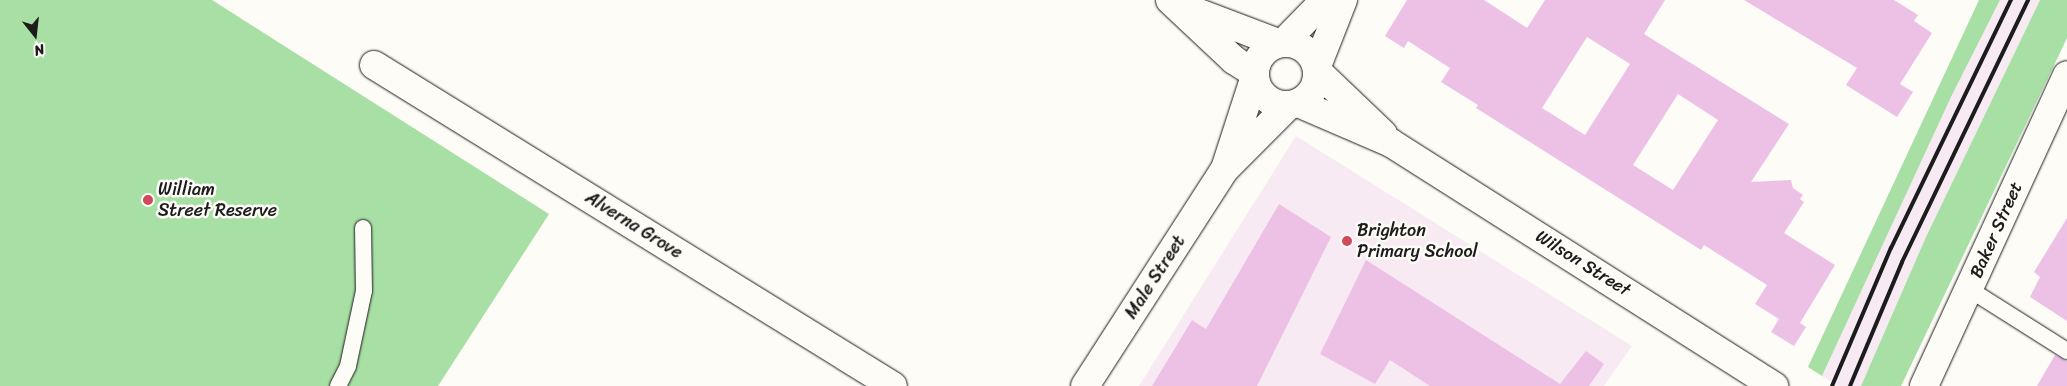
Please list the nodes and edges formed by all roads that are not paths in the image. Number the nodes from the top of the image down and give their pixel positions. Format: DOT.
graph roads {
  1 [pos="1325,0"];
  2 [pos="1343,0"];
  3 [pos="1175,3"];
  4 [pos="1281,43"];
  5 [pos="374,65"];
  6 [pos="1317,69"];
  7 [pos="2067,75"];
  8 [pos="1254,76"];
  9 [pos="1294,104"];
  10 [pos="1391,142"];
  11 [pos="1225,169"];
  12 [pos="363,228"];
  13 [pos="1969,289"];
  14 [pos="2067,351"];
  15 [pos="338,386"];
  16 [pos="893,386"];
  17 [pos="1085,386"];
  18 [pos="1774,386"];
  19 [pos="1924,386"];
  1 -- 4 [label="street"];
  2 -- 6 [label="street"];
  3 -- 4 [label="street"];
  3 -- 8 [label="street"];
  4 -- 6 [label="street"];
  4 -- 8 [label="street"];
  5 -- 16 [label="street, Alverna Grove"];
  6 -- 9 [label="street"];
  6 -- 10 [label="street, Wilson Street"];
  7 -- 13 [label="street, Baker Street"];
  8 -- 9 [label="street"];
  8 -- 11 [label="street, Male Street"];
  9 -- 10 [label="street, Wilson Street"];
  9 -- 11 [label="street, Male Street"];
  10 -- 18 [label="street, Wilson Street"];
  11 -- 17 [label="street, Male Street"];
  12 -- 15 [label="lane"];
  13 -- 14 [label="lane"];
  13 -- 19 [label="street, Baker Street"];
}
